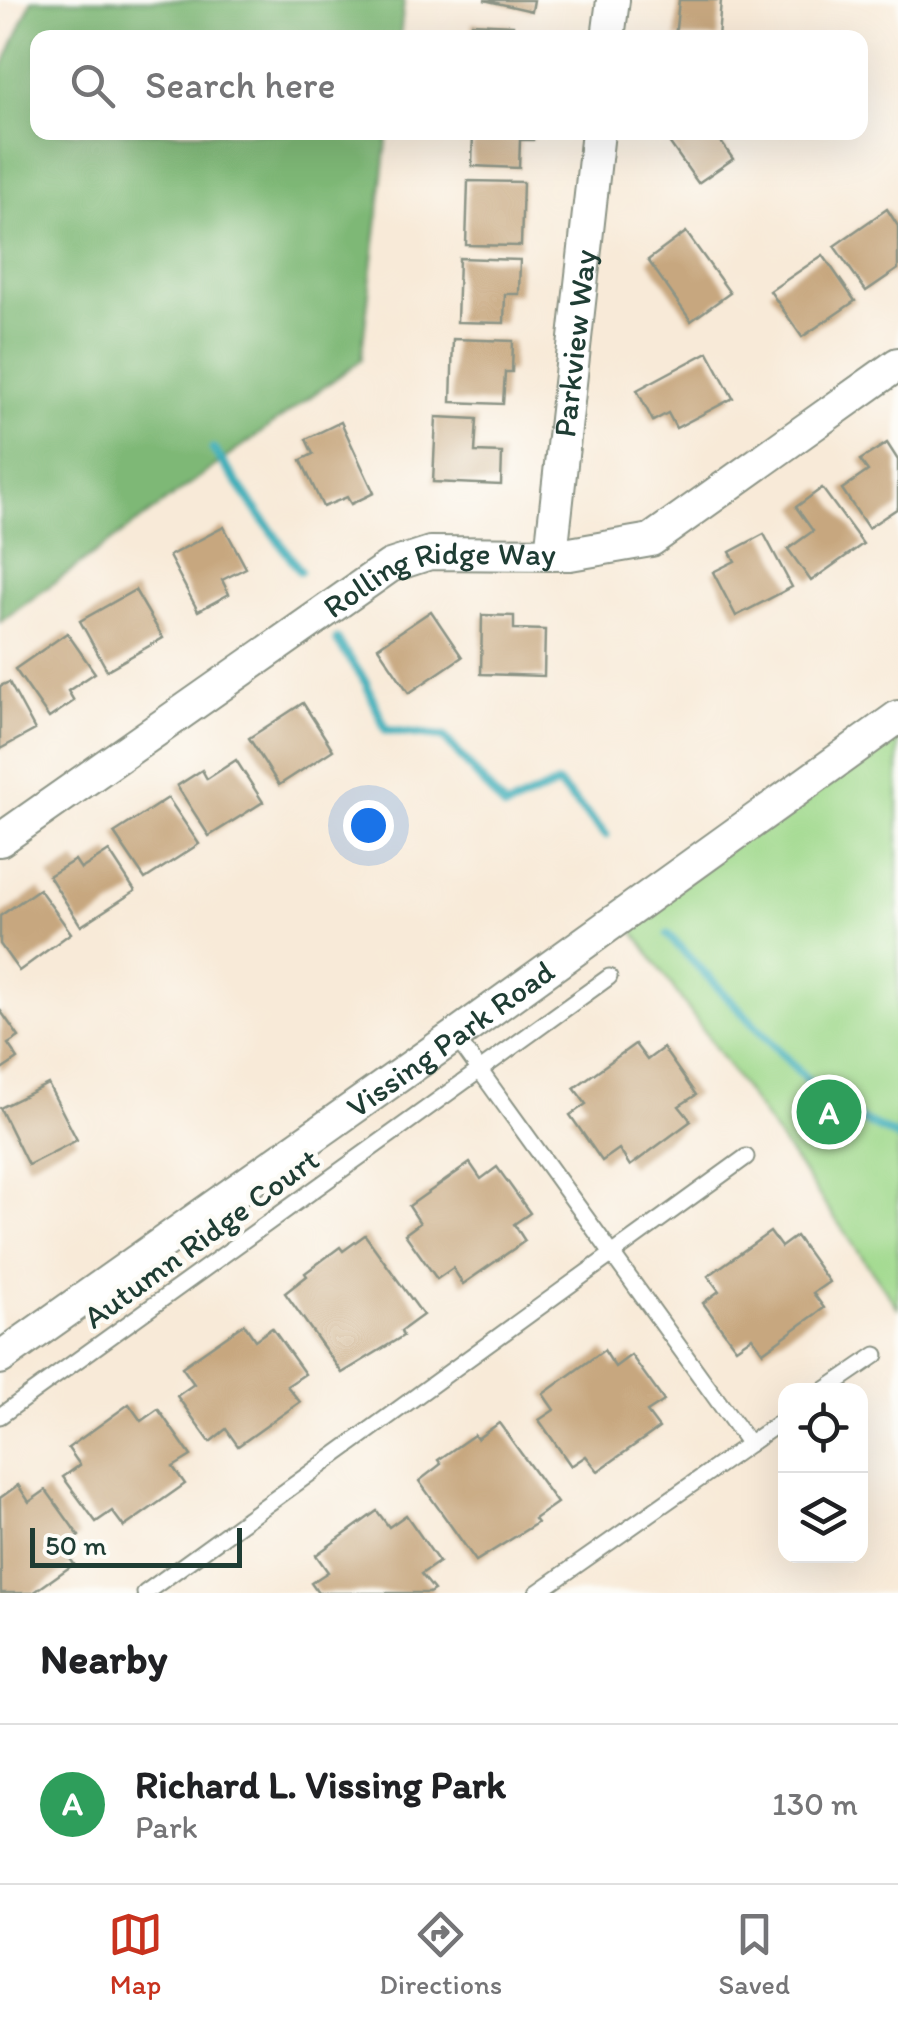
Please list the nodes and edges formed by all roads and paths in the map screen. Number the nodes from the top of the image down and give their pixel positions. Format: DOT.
graph roads {
  1 [pos="613,0"];
  2 [pos="609,30"];
  3 [pos="597,140"];
  4 [pos="898,364"];
  5 [pos="550,554"];
  6 [pos="898,717"];
  7 [pos="0,840"];
  8 [pos="609,977"];
  9 [pos="455,1036"];
  10 [pos="482,1070"];
  11 [pos="746,1157"];
  12 [pos="616,1255"];
  13 [pos="876,1355"];
  14 [pos="0,1358"];
  15 [pos="835,1383"];
  16 [pos="0,1416"];
  17 [pos="778,1424"];
  18 [pos="749,1444"];
  19 [pos="145,1593"];
  20 [pos="537,1593"];
  1 -- 2 [label="street"];
  3 -- 5 [label="street, Parkview Way"];
  4 -- 5 [label="street, Rolling Ridge Way"];
  5 -- 7 [label="street, Rolling Ridge Way"];
  6 -- 9 [label="street, Vissing Park Road"];
  8 -- 10 [label="lane, Autumn Ridge Court"];
  9 -- 10 [label="lane"];
  9 -- 14 [label="street, Vissing Park Road"];
  10 -- 12 [label="lane"];
  10 -- 16 [label="lane, Autumn Ridge Court"];
  11 -- 12 [label="lane"];
  12 -- 18 [label="lane"];
  12 -- 19 [label="lane"];
  13 -- 15 [label="lane"];
  17 -- 18 [label="lane"];
  18 -- 20 [label="lane"];
}
